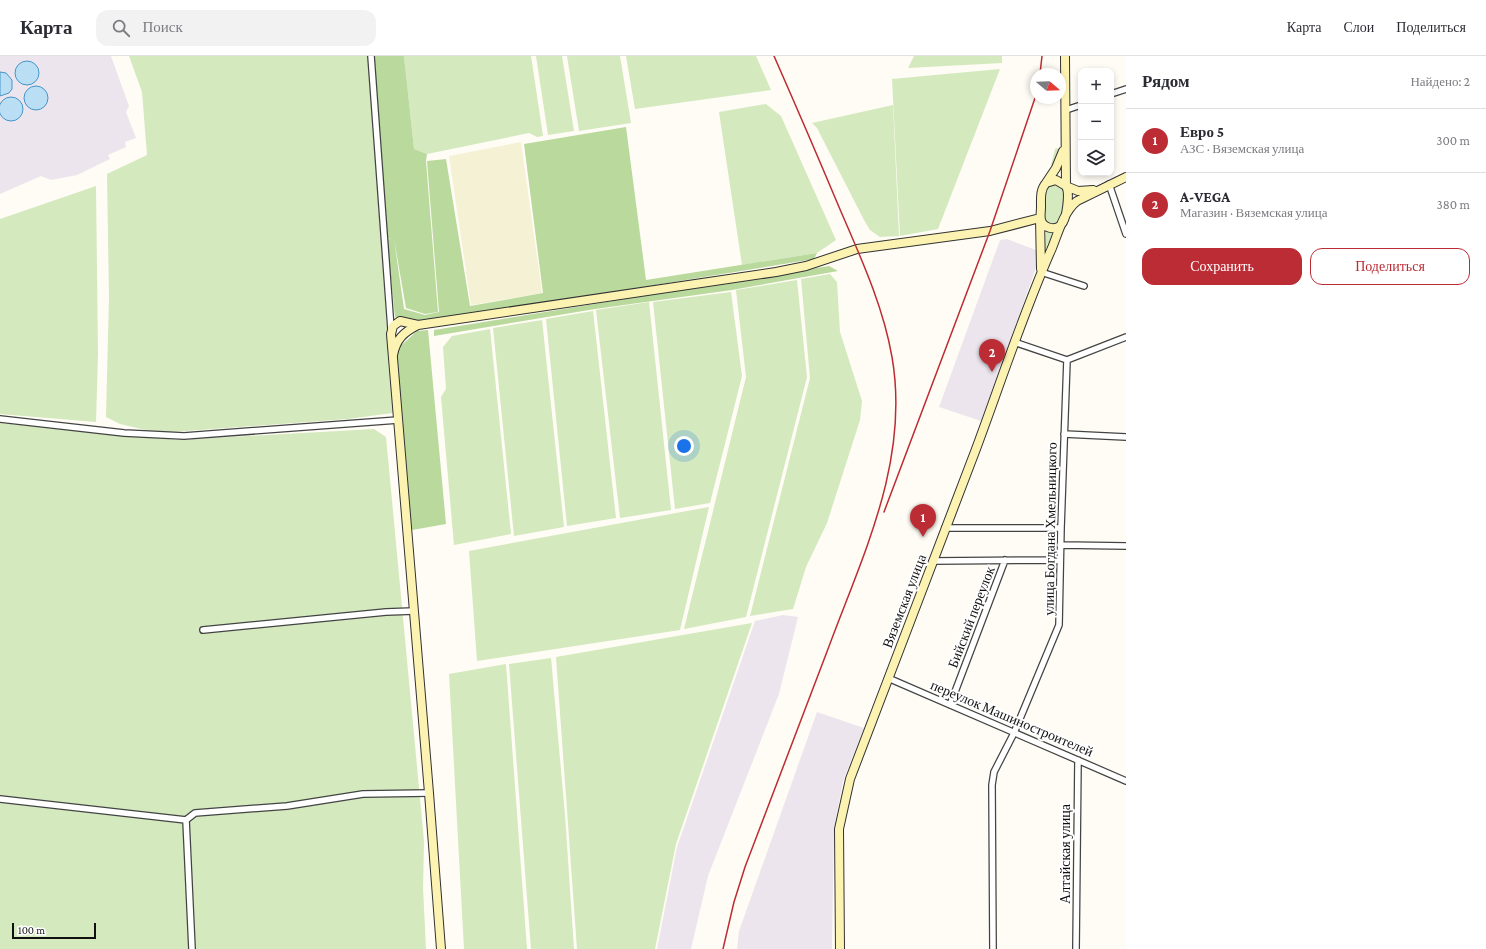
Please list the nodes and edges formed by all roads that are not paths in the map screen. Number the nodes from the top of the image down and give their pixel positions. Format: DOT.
graph roads {
  1 [pos="371,56"];
  2 [pos="1065,56"];
  3 [pos="1126,89"];
  4 [pos="1114,93"];
  5 [pos="1078,106"];
  6 [pos="1066,110"];
  7 [pos="1065,138"];
  8 [pos="1126,177"];
  9 [pos="1109,184"];
  10 [pos="1045,185"];
  11 [pos="1066,186"];
  12 [pos="1040,218"];
  13 [pos="1064,221"];
  14 [pos="1126,234"];
  15 [pos="1041,272"];
  16 [pos="1084,286"];
  17 [pos="418,325"];
  18 [pos="391,334"];
  19 [pos="1126,337"];
  20 [pos="1014,342"];
  21 [pos="393,355"];
  22 [pos="1067,360"];
  23 [pos="0,419"];
  24 [pos="398,420"];
  25 [pos="1064,434"];
  26 [pos="1126,437"];
  27 [pos="945,528"];
  28 [pos="1061,528"];
  29 [pos="1060,546"];
  30 [pos="1126,546"];
  31 [pos="1005,560"];
  32 [pos="1060,560"];
  33 [pos="933,561"];
  34 [pos="414,611"];
  35 [pos="203,630"];
  36 [pos="888,678"];
  37 [pos="950,705"];
  38 [pos="1014,732"];
  39 [pos="1078,760"];
  40 [pos="1126,781"];
  41 [pos="430,792"];
  42 [pos="0,799"];
  43 [pos="186,820"];
  44 [pos="192,949"];
  45 [pos="441,949"];
  46 [pos="840,949"];
  47 [pos="993,949"];
  48 [pos="1076,949"];
  1 -- 18 [label="street"];
  2 -- 6 [label="main road"];
  3 -- 4 [label="street"];
  5 -- 6 [label="street"];
  6 -- 7 [label="main road"];
  7 -- 10 [label="main road"];
  7 -- 11 [label="main road"];
  8 -- 9 [label="main road"];
  9 -- 11 [label="main road"];
  9 -- 13 [label="main road"];
  9 -- 14 [label="street"];
  10 -- 11 [label="main road"];
  10 -- 12 [label="main road"];
  11 -- 13 [label="main road"];
  12 -- 13 [label="main road"];
  12 -- 15 [label="main road"];
  12 -- 17 [label="main road"];
  13 -- 15 [label="main road, Вяземская улица"];
  15 -- 16 [label="street"];
  15 -- 20 [label="main road, Вяземская улица"];
  17 -- 18 [label="main road"];
  17 -- 21 [label="main road"];
  18 -- 21 [label="main road"];
  19 -- 22 [label="street"];
  20 -- 22 [label="street"];
  20 -- 27 [label="main road, Вяземская улица"];
  21 -- 24 [label="main road"];
  22 -- 25 [label="street, улица Богдана Хмельницкого"];
  23 -- 24 [label="street"];
  24 -- 34 [label="main road"];
  25 -- 26 [label="street"];
  25 -- 28 [label="street, улица Богдана Хмельницкого"];
  27 -- 28 [label="street"];
  27 -- 33 [label="main road, Вяземская улица"];
  28 -- 29 [label="street, улица Богдана Хмельницкого"];
  29 -- 30 [label="street"];
  29 -- 32 [label="street, улица Богдана Хмельницкого"];
  31 -- 32 [label="street"];
  31 -- 33 [label="street"];
  31 -- 37 [label="street, Бийский переулок"];
  32 -- 38 [label="street, улица Богдана Хмельницкого"];
  33 -- 36 [label="main road, Вяземская улица"];
  34 -- 35 [label="street"];
  34 -- 41 [label="main road"];
  36 -- 37 [label="street, переулок Машиностроителей"];
  36 -- 46 [label="main road, Вяземская улица"];
  37 -- 38 [label="street, переулок Машиностроителей"];
  38 -- 39 [label="street, переулок Машиностроителей"];
  38 -- 47 [label="street, улица Богдана Хмельницкого"];
  39 -- 40 [label="street, переулок Машиностроителей"];
  39 -- 48 [label="street, Алтайская улица"];
  41 -- 43 [label="street"];
  41 -- 45 [label="main road"];
  42 -- 43 [label="street"];
  43 -- 44 [label="street"];
}
